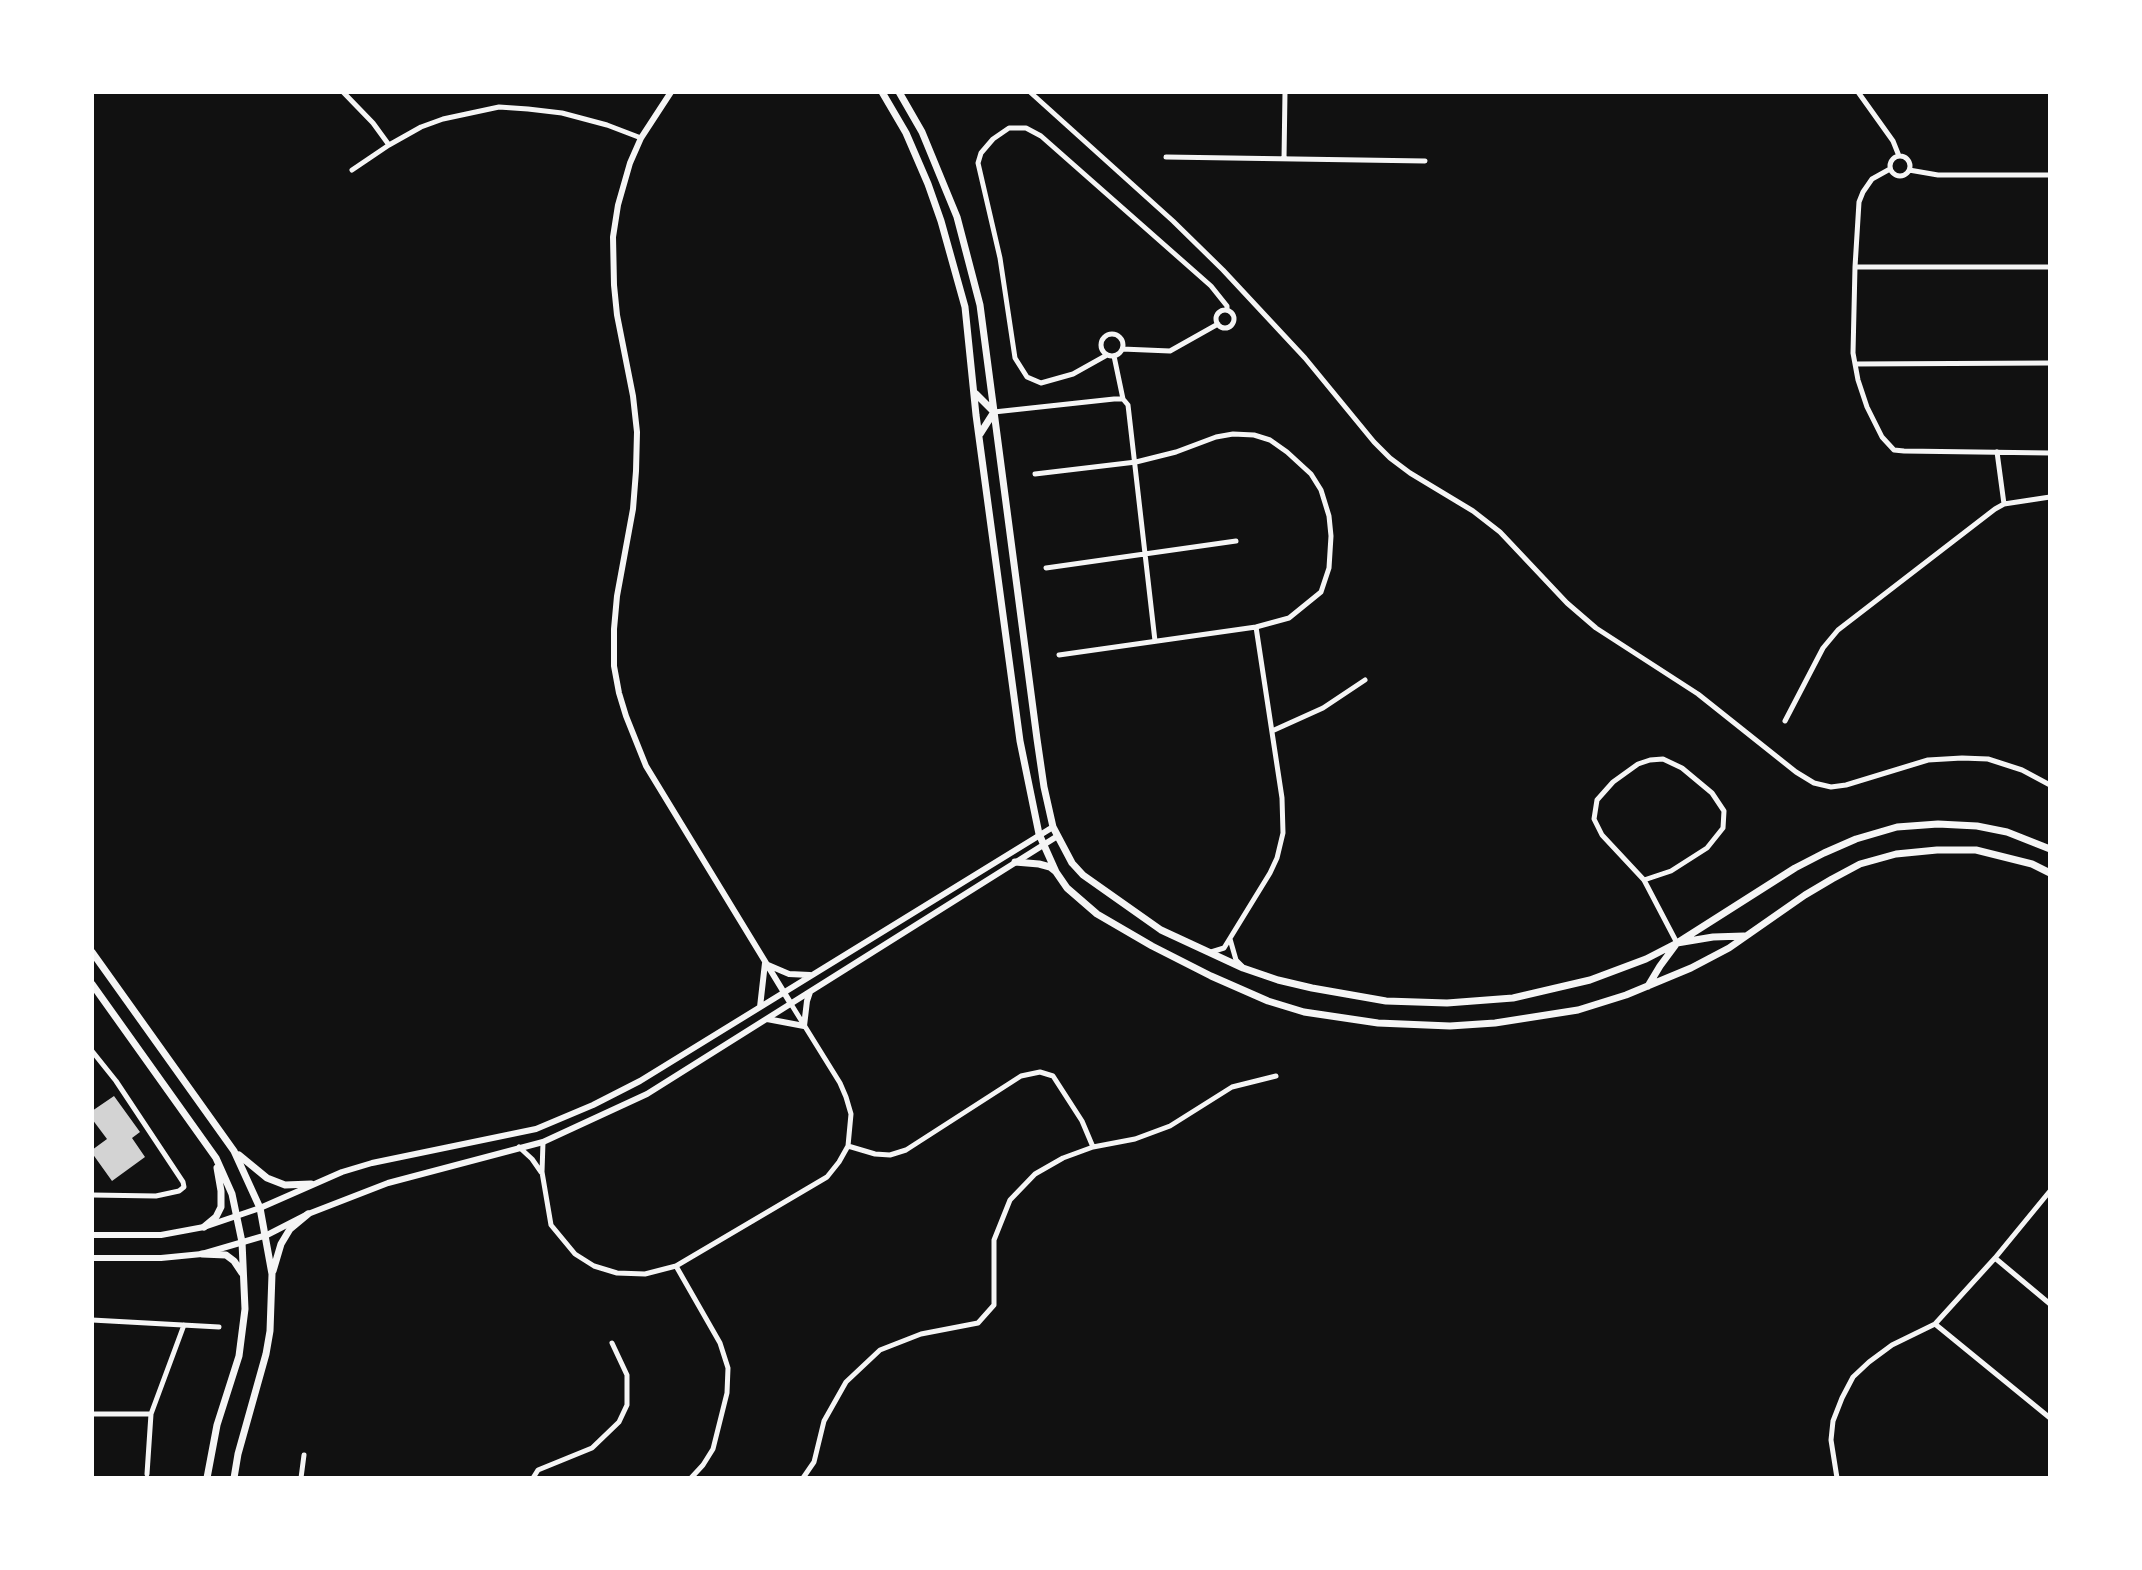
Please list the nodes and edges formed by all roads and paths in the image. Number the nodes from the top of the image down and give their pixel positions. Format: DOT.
graph roads {
  1 [pos="343,92"];
  2 [pos="671,92"];
  3 [pos="882,92"];
  4 [pos="899,92"];
  5 [pos="1030,92"];
  6 [pos="1285,92"];
  7 [pos="1858,92"];
  8 [pos="641,138"];
  9 [pos="389,145"];
  10 [pos="1899,156"];
  11 [pos="1166,157"];
  12 [pos="1284,159"];
  13 [pos="1425,161"];
  14 [pos="1890,169"];
  15 [pos="352,170"];
  16 [pos="1909,170"];
  17 [pos="2050,175"];
  18 [pos="1855,267"];
  19 [pos="2050,267"];
  20 [pos="1227,310"];
  21 [pos="1218,324"];
  22 [pos="1122,349"];
  23 [pos="1111,355"];
  24 [pos="2050,363"];
  25 [pos="1855,364"];
  26 [pos="974,391"];
  27 [pos="1123,399"];
  28 [pos="994,412"];
  29 [pos="979,437"];
  30 [pos="1997,452"];
  31 [pos="2050,453"];
  32 [pos="1136,462"];
  33 [pos="1035,474"];
  34 [pos="2050,497"];
  35 [pos="2004,504"];
  36 [pos="1236,541"];
  37 [pos="1146,554"];
  38 [pos="1046,568"];
  39 [pos="1256,627"];
  40 [pos="1155,641"];
  41 [pos="1059,655"];
  42 [pos="1365,680"];
  43 [pos="1785,721"];
  44 [pos="1272,731"];
  45 [pos="2050,785"];
  46 [pos="1053,827"];
  47 [pos="1039,834"];
  48 [pos="1056,837"];
  49 [pos="1042,844"];
  50 [pos="2050,849"];
  51 [pos="1015,862"];
  52 [pos="1056,872"];
  53 [pos="2050,873"];
  54 [pos="1644,880"];
  55 [pos="1746,936"];
  56 [pos="1230,938"];
  57 [pos="1677,943"];
  58 [pos="92,952"];
  59 [pos="1206,952"];
  60 [pos="765,963"];
  61 [pos="1243,968"];
  62 [pos="810,975"];
  63 [pos="92,984"];
  64 [pos="1648,986"];
  65 [pos="811,991"];
  66 [pos="783,992"];
  67 [pos="791,1004"];
  68 [pos="760,1007"];
  69 [pos="767,1019"];
  70 [pos="804,1026"];
  71 [pos="92,1051"];
  72 [pos="1276,1076"];
  73 [pos="543,1142"];
  74 [pos="848,1146"];
  75 [pos="519,1147"];
  76 [pos="1093,1147"];
  77 [pos="234,1151"];
  78 [pos="216,1158"];
  79 [pos="542,1172"];
  80 [pos="311,1184"];
  81 [pos="2050,1191"];
  82 [pos="92,1195"];
  83 [pos="260,1208"];
  84 [pos="308,1214"];
  85 [pos="237,1216"];
  86 [pos="204,1227"];
  87 [pos="92,1235"];
  88 [pos="267,1235"];
  89 [pos="242,1242"];
  90 [pos="202,1254"];
  91 [pos="92,1258"];
  92 [pos="1995,1258"];
  93 [pos="676,1266"];
  94 [pos="272,1274"];
  95 [pos="243,1275"];
  96 [pos="2050,1304"];
  97 [pos="92,1320"];
  98 [pos="1935,1324"];
  99 [pos="184,1325"];
  100 [pos="219,1327"];
  101 [pos="612,1343"];
  102 [pos="92,1414"];
  103 [pos="151,1414"];
  104 [pos="2050,1418"];
  105 [pos="304,1455"];
  106 [pos="147,1474"];
  107 [pos="207,1478"];
  108 [pos="234,1478"];
  109 [pos="301,1478"];
  110 [pos="533,1478"];
  111 [pos="691,1478"];
  112 [pos="803,1478"];
  113 [pos="1837,1478"];
  1 -- 9 [label="street"];
  2 -- 8 [label="street"];
  3 -- 26 [label="main road"];
  4 -- 28 [label="main road"];
  5 -- 45 [label="street"];
  6 -- 12 [label="street"];
  7 -- 10 [label="street"];
  8 -- 9 [label="street"];
  8 -- 60 [label="street"];
  9 -- 15 [label="street"];
  10 -- 14 [label="street"];
  10 -- 16 [label="street"];
  11 -- 12 [label="street"];
  12 -- 13 [label="street"];
  14 -- 16 [label="street"];
  14 -- 18 [label="street"];
  16 -- 17 [label="street"];
  18 -- 19 [label="street"];
  18 -- 25 [label="street"];
  20 -- 21 [label="street"];
  20 -- 21 [label="street"];
  20 -- 23 [label="street"];
  21 -- 22 [label="street"];
  22 -- 23 [label="street"];
  22 -- 23 [label="street"];
  23 -- 27 [label="street"];
  24 -- 25 [label="street"];
  25 -- 30 [label="street"];
  26 -- 28 [label="main road"];
  26 -- 29 [label="main road"];
  27 -- 28 [label="street"];
  27 -- 32 [label="street"];
  28 -- 29 [label="main road"];
  28 -- 46 [label="main road"];
  29 -- 47 [label="main road"];
  30 -- 31 [label="street"];
  30 -- 35 [label="street"];
  32 -- 33 [label="street"];
  32 -- 37 [label="street"];
  32 -- 39 [label="street"];
  34 -- 35 [label="street"];
  35 -- 43 [label="street"];
  36 -- 37 [label="street"];
  37 -- 38 [label="street"];
  37 -- 40 [label="street"];
  39 -- 40 [label="street"];
  39 -- 44 [label="street"];
  40 -- 41 [label="street"];
  42 -- 44 [label="street"];
  44 -- 56 [label="street"];
  46 -- 47 [label="street"];
  46 -- 48 [label="main road"];
  47 -- 49 [label="main road"];
  47 -- 62 [label="street"];
  48 -- 49 [label="street"];
  48 -- 59 [label="main road"];
  49 -- 51 [label="street"];
  49 -- 52 [label="main road"];
  50 -- 57 [label="main road"];
  51 -- 52 [label="main road"];
  51 -- 65 [label="street"];
  52 -- 64 [label="main road"];
  53 -- 55 [label="main road"];
  54 -- 54 [label="street"];
  54 -- 57 [label="street"];
  55 -- 57 [label="main road"];
  55 -- 64 [label="main road"];
  56 -- 59 [label="street"];
  56 -- 61 [label="street"];
  57 -- 61 [label="main road"];
  57 -- 64 [label="main road"];
  58 -- 77 [label="main road"];
  59 -- 61 [label="main road"];
  60 -- 62 [label="street"];
  60 -- 66 [label="street"];
  60 -- 68 [label="street"];
  62 -- 66 [label="street"];
  63 -- 78 [label="main road"];
  65 -- 67 [label="street"];
  65 -- 70 [label="street"];
  66 -- 67 [label="street"];
  66 -- 68 [label="street"];
  67 -- 69 [label="street"];
  67 -- 70 [label="street"];
  68 -- 80 [label="street"];
  69 -- 70 [label="street"];
  69 -- 73 [label="street"];
  70 -- 74 [label="street"];
  71 -- 82 [label="street"];
  72 -- 76 [label="street"];
  73 -- 75 [label="street"];
  73 -- 79 [label="street"];
  74 -- 76 [label="street"];
  74 -- 93 [label="street"];
  75 -- 79 [label="street"];
  75 -- 84 [label="street"];
  76 -- 112 [label="street"];
  77 -- 80 [label="main road"];
  77 -- 83 [label="main road"];
  78 -- 85 [label="main road"];
  78 -- 86 [label="main road"];
  79 -- 93 [label="street"];
  80 -- 83 [label="street"];
  81 -- 92 [label="street"];
  83 -- 85 [label="street"];
  83 -- 88 [label="main road"];
  84 -- 88 [label="street"];
  84 -- 94 [label="main road"];
  85 -- 86 [label="street"];
  85 -- 89 [label="main road"];
  86 -- 87 [label="street"];
  88 -- 89 [label="street"];
  88 -- 94 [label="main road"];
  89 -- 90 [label="street"];
  89 -- 95 [label="main road"];
  90 -- 91 [label="street"];
  90 -- 95 [label="main road"];
  92 -- 96 [label="street"];
  92 -- 98 [label="street"];
  93 -- 111 [label="street"];
  94 -- 108 [label="main road"];
  95 -- 107 [label="main road"];
  97 -- 99 [label="street"];
  98 -- 104 [label="street"];
  98 -- 113 [label="street"];
  99 -- 100 [label="street"];
  99 -- 103 [label="street"];
  101 -- 110 [label="street"];
  102 -- 103 [label="street"];
  103 -- 106 [label="street"];
  105 -- 109 [label="street"];
}
